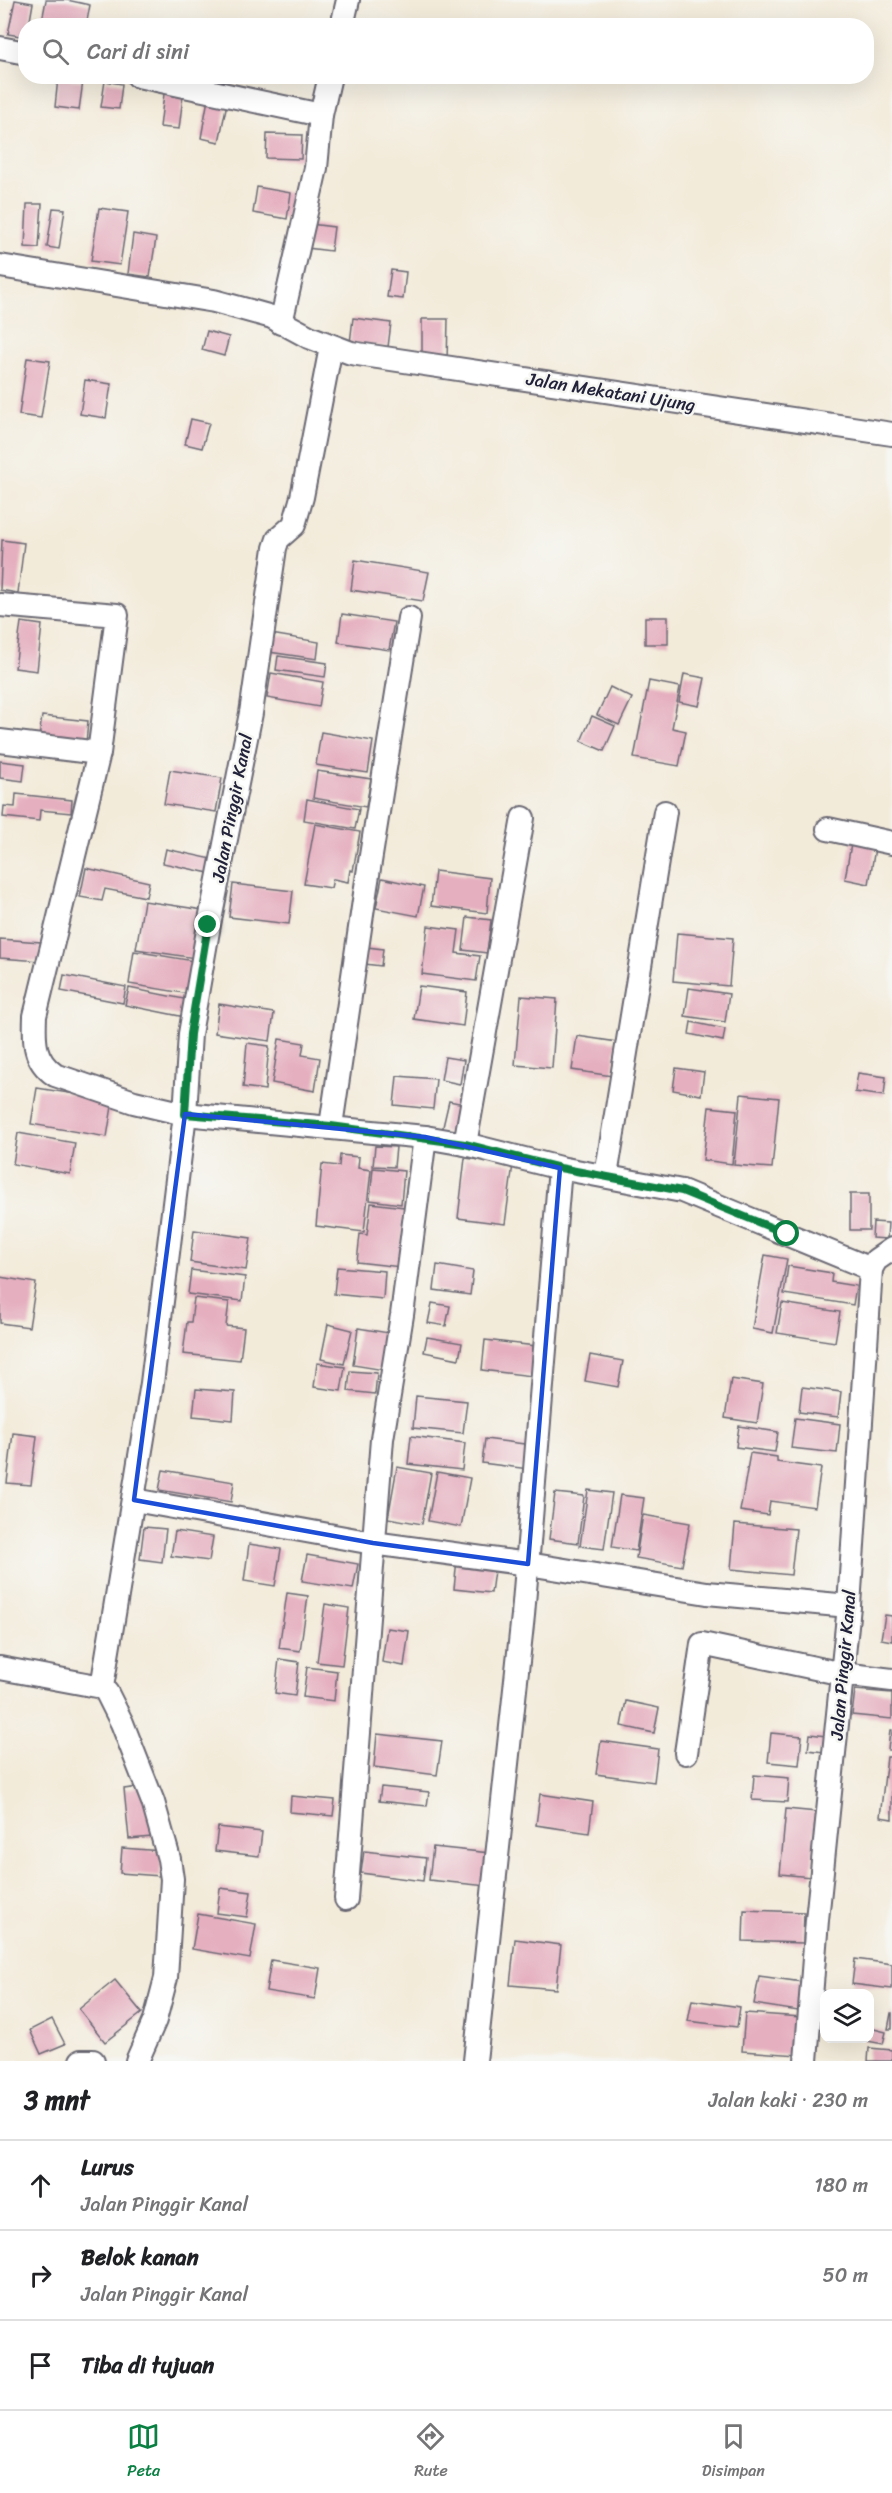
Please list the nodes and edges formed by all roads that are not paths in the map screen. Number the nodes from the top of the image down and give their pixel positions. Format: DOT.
graph roads {
  1 [pos="348,0"];
  2 [pos="344,18"];
  3 [pos="0,48"];
  4 [pos="18,51"];
  5 [pos="176,84"];
  6 [pos="328,84"];
  7 [pos="321,115"];
  8 [pos="0,266"];
  9 [pos="281,323"];
  10 [pos="331,347"];
  11 [pos="892,434"];
  12 [pos="0,605"];
  13 [pos="409,618"];
  14 [pos="0,741"];
  15 [pos="99,753"];
  16 [pos="665,812"];
  17 [pos="523,818"];
  18 [pos="828,829"];
  19 [pos="892,843"];
  20 [pos="185,1114"];
  21 [pos="331,1126"];
  22 [pos="426,1137"];
  23 [pos="465,1144"];
  24 [pos="560,1168"];
  25 [pos="606,1176"];
  26 [pos="892,1249"];
  27 [pos="871,1269"];
  28 [pos="134,1500"];
  29 [pos="373,1543"];
  30 [pos="528,1564"];
  31 [pos="849,1606"];
  32 [pos="0,1668"];
  33 [pos="843,1674"];
  34 [pos="892,1680"];
  35 [pos="102,1687"];
  36 [pos="686,1754"];
  37 [pos="346,1899"];
  38 [pos="81,2061"];
  39 [pos="93,2061"];
  40 [pos="137,2061"];
  41 [pos="475,2061"];
  42 [pos="806,2061"];
  1 -- 2 [label="street"];
  3 -- 4 [label="street"];
  5 -- 7 [label="street"];
  6 -- 7 [label="street"];
  7 -- 9 [label="street"];
  8 -- 9 [label="street, Jalan Mekatani Ujung"];
  9 -- 10 [label="street, Jalan Mekatani Ujung"];
  10 -- 11 [label="street, Jalan Mekatani Ujung"];
  10 -- 20 [label="street, Jalan Pinggir Kanal"];
  12 -- 15 [label="street"];
  13 -- 21 [label="street"];
  14 -- 15 [label="street"];
  15 -- 20 [label="street"];
  16 -- 25 [label="street"];
  17 -- 23 [label="street"];
  18 -- 19 [label="street"];
  20 -- 21 [label="street"];
  20 -- 28 [label="street, Jalan Pinggir Kanal"];
  21 -- 22 [label="street"];
  22 -- 23 [label="street"];
  22 -- 29 [label="street"];
  23 -- 24 [label="street"];
  24 -- 25 [label="street"];
  24 -- 30 [label="street"];
  25 -- 27 [label="street"];
  26 -- 27 [label="street"];
  27 -- 31 [label="street, Jalan Pinggir Kanal"];
  28 -- 29 [label="street"];
  28 -- 35 [label="street, Jalan Pinggir Kanal"];
  29 -- 30 [label="street"];
  29 -- 37 [label="street"];
  30 -- 31 [label="street"];
  30 -- 41 [label="street"];
  31 -- 33 [label="street, Jalan Pinggir Kanal"];
  32 -- 35 [label="street"];
  33 -- 34 [label="street"];
  33 -- 36 [label="street"];
  33 -- 42 [label="street, Jalan Pinggir Kanal"];
  35 -- 40 [label="street"];
  38 -- 39 [label="street"];
}
